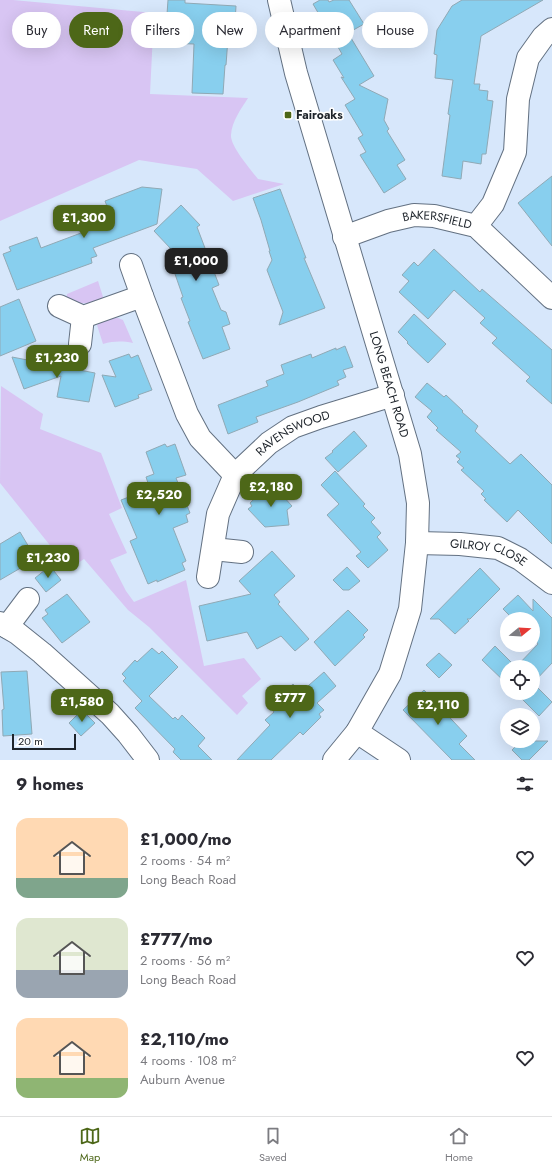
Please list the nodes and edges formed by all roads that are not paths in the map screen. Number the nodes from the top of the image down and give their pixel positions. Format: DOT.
graph roads {
  1 [pos="279,0"];
  2 [pos="552,29"];
  3 [pos="476,226"];
  4 [pos="344,237"];
  5 [pos="131,265"];
  6 [pos="142,296"];
  7 [pos="552,298"];
  8 [pos="59,306"];
  9 [pos="83,317"];
  10 [pos="80,344"];
  11 [pos="393,395"];
  12 [pos="235,475"];
  13 [pos="417,543"];
  14 [pos="213,549"];
  15 [pos="242,552"];
  16 [pos="208,577"];
  17 [pos="552,583"];
  18 [pos="28,599"];
  19 [pos="4,625"];
  20 [pos="357,732"];
  21 [pos="148,760"];
  22 [pos="334,760"];
  23 [pos="398,760"];
  1 -- 4 [label="street, LONG BEACH ROAD"];
  2 -- 3 [label="street"];
  3 -- 4 [label="street, BAKERSFIELD"];
  3 -- 7 [label="street, BAKERSFIELD"];
  4 -- 11 [label="street, LONG BEACH ROAD"];
  5 -- 6 [label="street"];
  6 -- 9 [label="street"];
  6 -- 12 [label="street"];
  8 -- 9 [label="street"];
  9 -- 10 [label="street"];
  11 -- 12 [label="street, RAVENSWOOD"];
  11 -- 13 [label="street, LONG BEACH ROAD"];
  12 -- 14 [label="street, RAVENSWOOD"];
  13 -- 17 [label="street, GILROY CLOSE"];
  13 -- 20 [label="street, LONG BEACH ROAD"];
  14 -- 15 [label="street"];
  14 -- 16 [label="street, RAVENSWOOD"];
  18 -- 19 [label="street"];
  19 -- 21 [label="street"];
  20 -- 22 [label="street, LONG BEACH ROAD"];
  20 -- 23 [label="street"];
}
